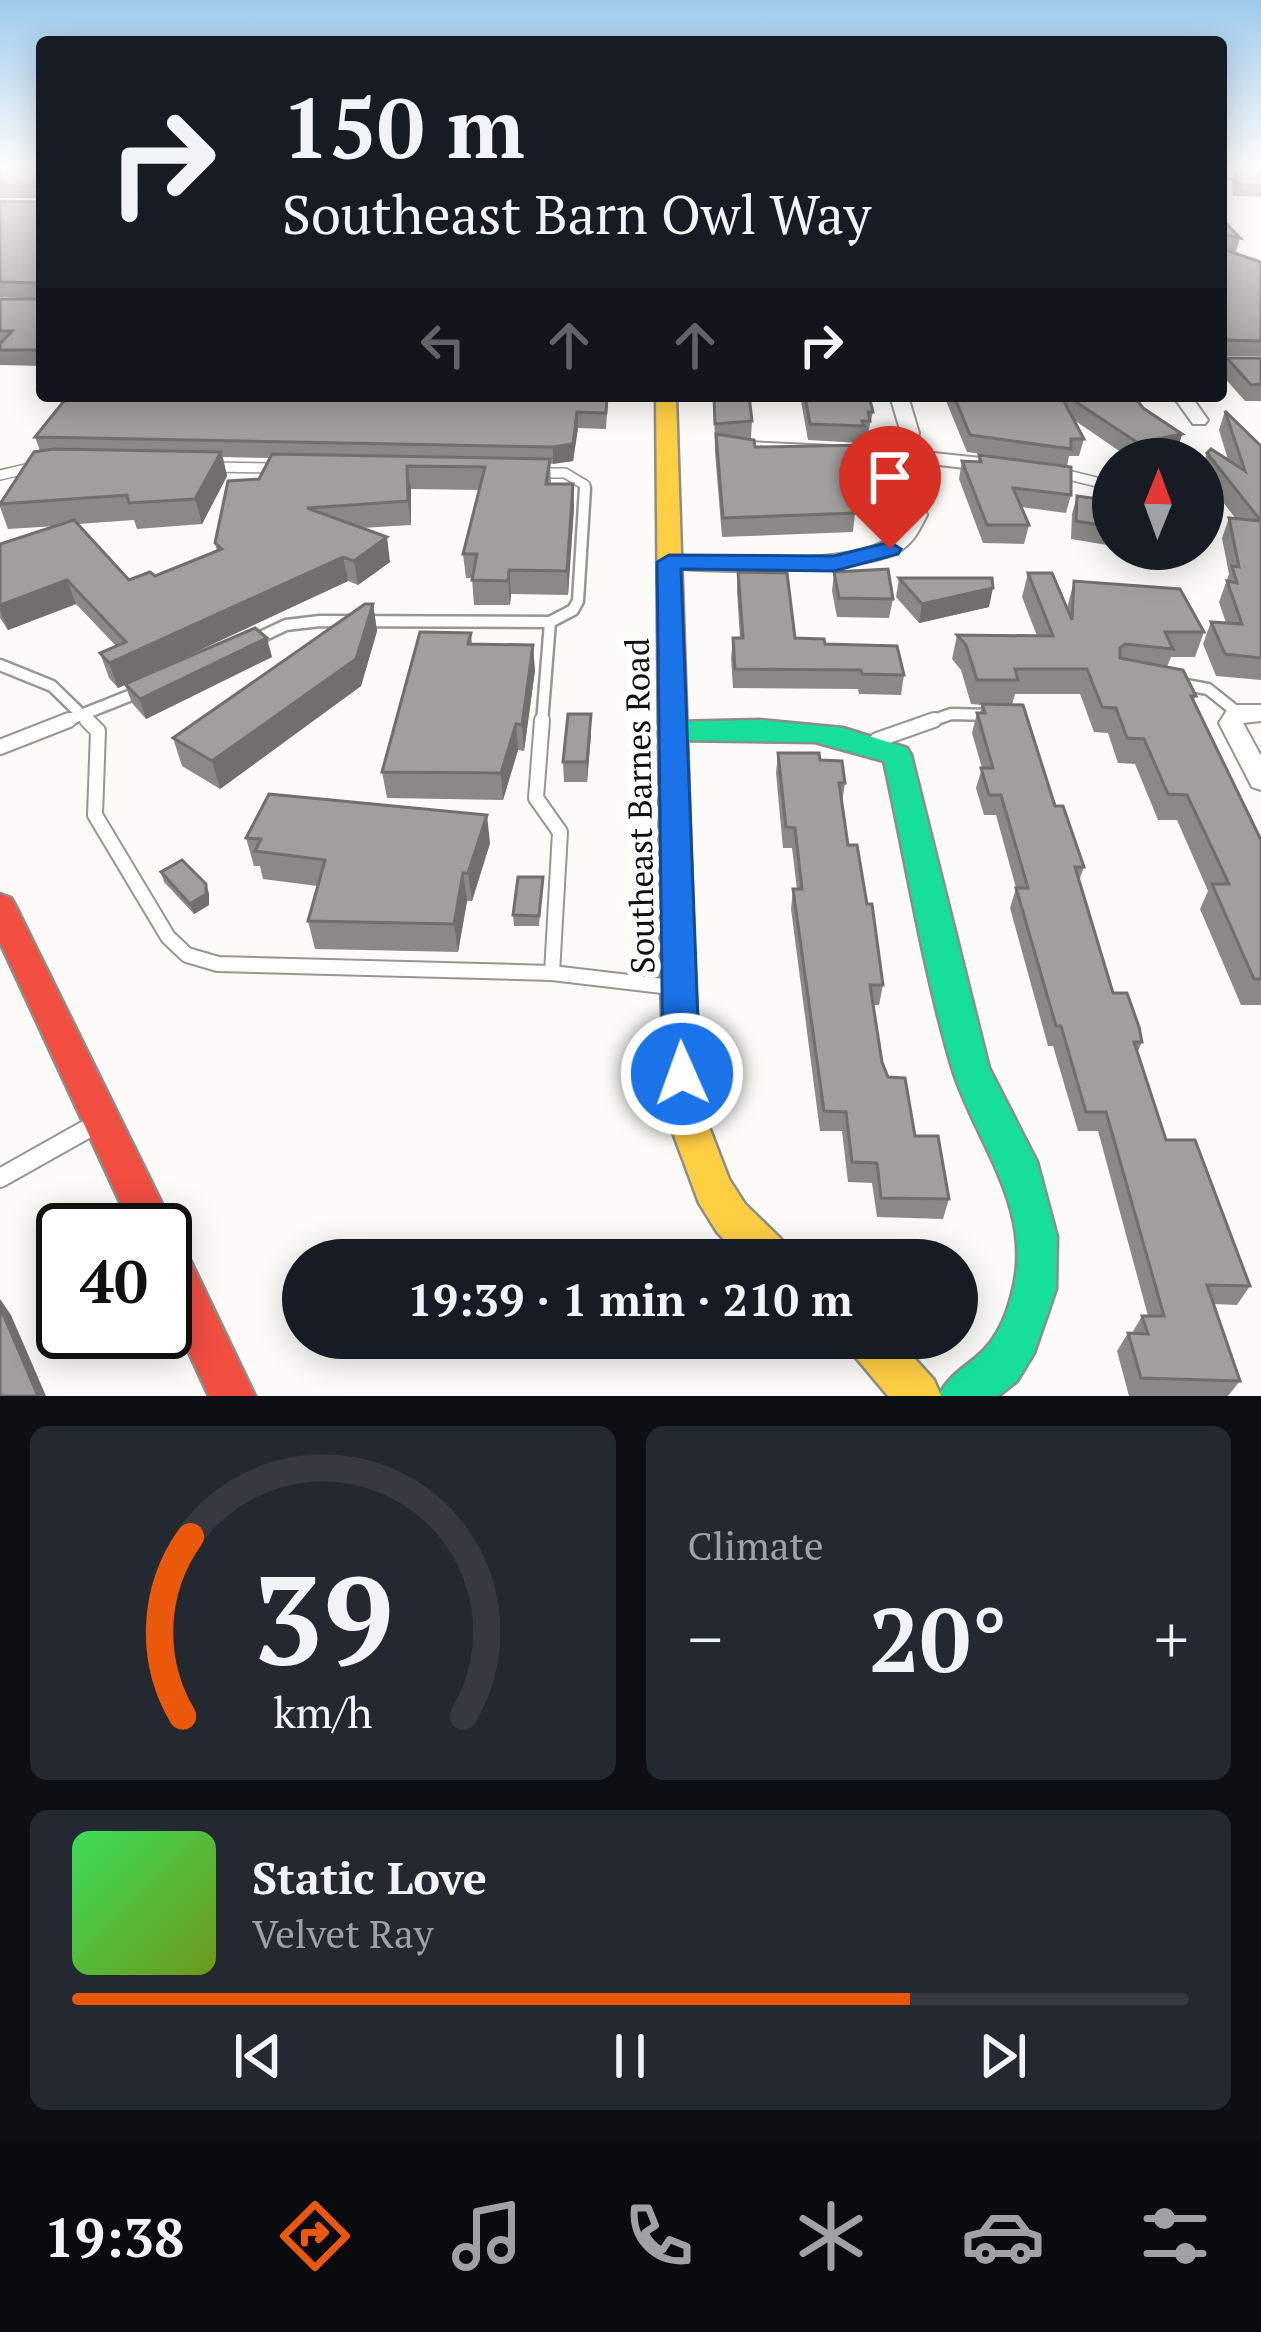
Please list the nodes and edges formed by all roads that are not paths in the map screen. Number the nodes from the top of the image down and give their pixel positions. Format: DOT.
graph roads {
  1 [pos="666,402"];
  2 [pos="901,402"];
  3 [pos="1186,402"];
  4 [pos="1198,420"];
  5 [pos="723,446"];
  6 [pos="904,457"];
  7 [pos="46,466"];
  8 [pos="198,466"];
  9 [pos="290,468"];
  10 [pos="1021,468"];
  11 [pos="1042,470"];
  12 [pos="519,472"];
  13 [pos="0,475"];
  14 [pos="1092,481"];
  15 [pos="669,562"];
  16 [pos="550,622"];
  17 [pos="244,645"];
  18 [pos="0,665"];
  19 [pos="1162,682"];
  20 [pos="158,684"];
  21 [pos="1250,713"];
  22 [pos="84,715"];
  23 [pos="1013,715"];
  24 [pos="674,731"];
  25 [pos="875,741"];
  26 [pos="0,747"];
  27 [pos="1261,782"];
  28 [pos="0,907"];
  29 [pos="553,974"];
  30 [pos="678,988"];
  31 [pos="103,1120"];
  32 [pos="0,1178"];
  33 [pos="141,1203"];
  34 [pos="752,1239"];
  35 [pos="192,1311"];
  36 [pos="885,1359"];
  37 [pos="232,1396"];
  38 [pos="918,1396"];
  39 [pos="962,1396"];
  1 -- 15 [label="street, Southeast Barnes Road"];
  2 -- 6 [label="street"];
  3 -- 4 [label="street"];
  5 -- 6 [label="street"];
  6 -- 10 [label="street"];
  6 -- 15 [label="street"];
  7 -- 13 [label="lane"];
  8 -- 9 [label="lane"];
  11 -- 14 [label="lane"];
  12 -- 16 [label="lane"];
  15 -- 24 [label="street, Southeast Barnes Road"];
  16 -- 17 [label="lane"];
  16 -- 29 [label="lane"];
  18 -- 22 [label="lane"];
  19 -- 21 [label="lane"];
  20 -- 22 [label="lane"];
  21 -- 27 [label="street"];
  22 -- 26 [label="lane"];
  22 -- 29 [label="lane"];
  23 -- 25 [label="lane"];
  24 -- 25 [label="street"];
  24 -- 30 [label="street, Southeast Barnes Road"];
  25 -- 39 [label="street"];
  28 -- 31 [label="street"];
  29 -- 30 [label="lane"];
  30 -- 34 [label="street, Southeast Barnes Road"];
  31 -- 32 [label="lane"];
  31 -- 33 [label="street"];
  35 -- 37 [label="street"];
  36 -- 38 [label="street"];
}
